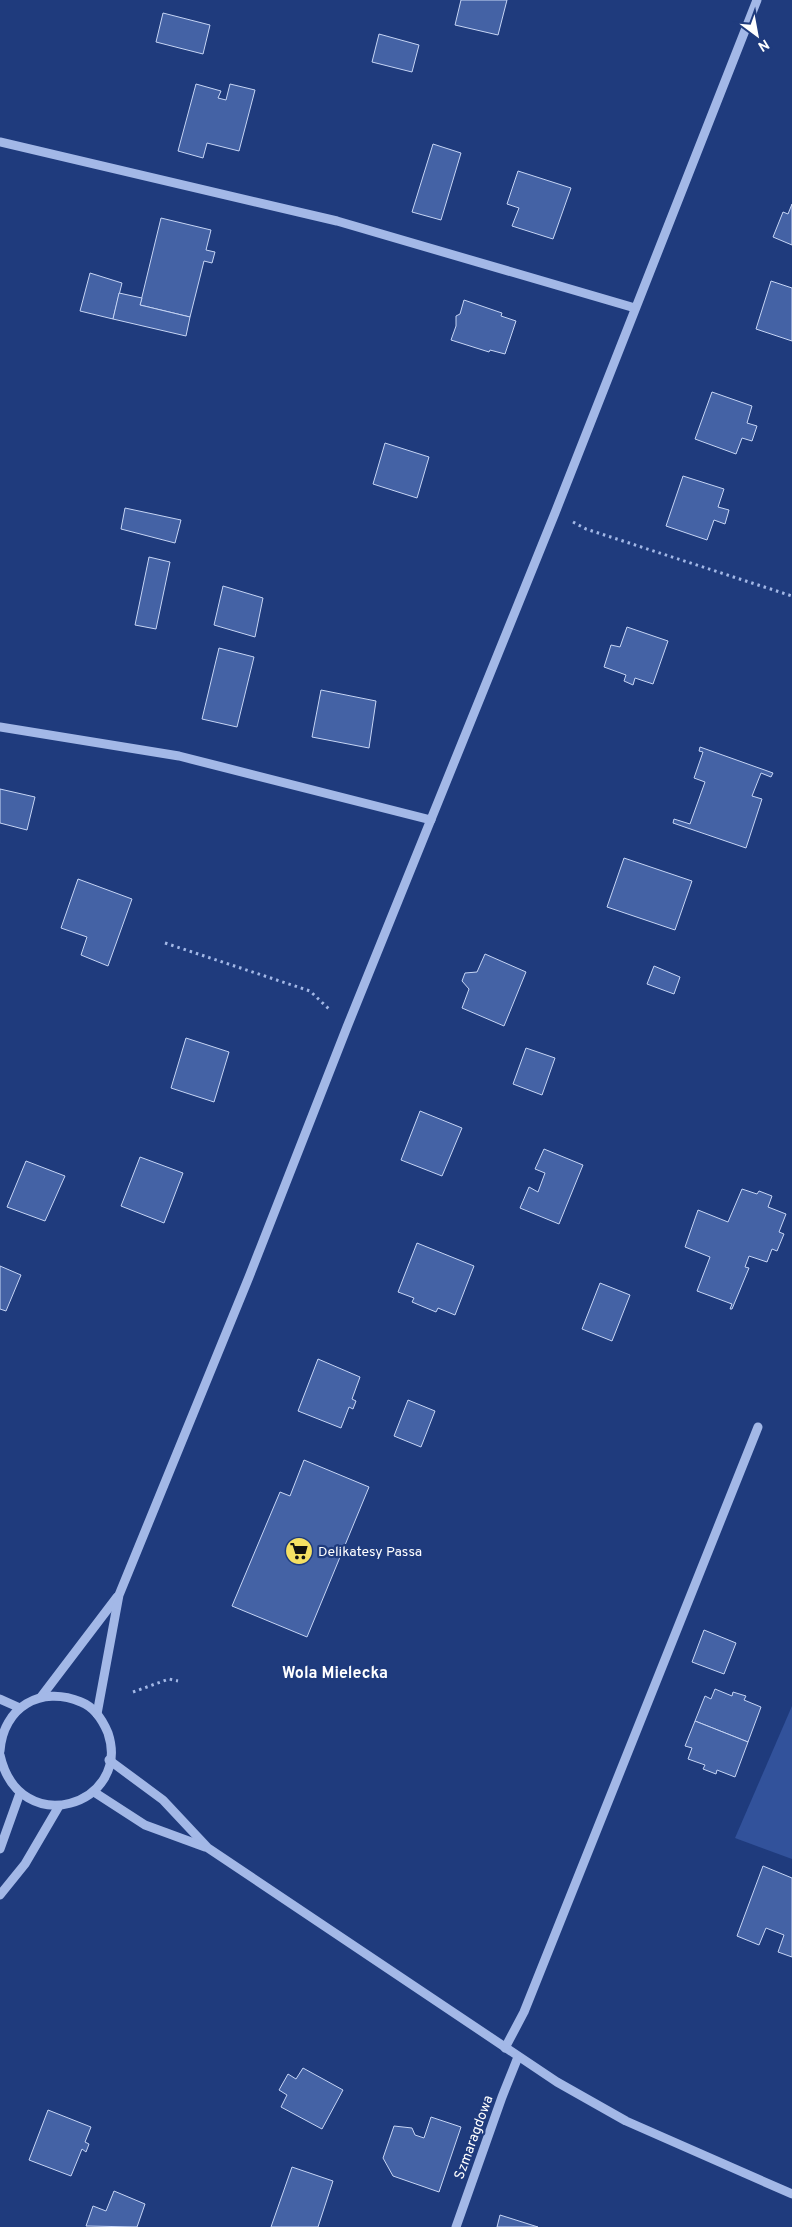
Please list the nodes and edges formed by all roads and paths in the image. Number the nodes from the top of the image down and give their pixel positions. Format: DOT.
graph roads {
  1 [pos="757,0"];
  2 [pos="0,142"];
  3 [pos="635,308"];
  4 [pos="555,513"];
  5 [pos="792,596"];
  6 [pos="0,728"];
  7 [pos="431,820"];
  8 [pos="165,943"];
  9 [pos="347,1027"];
  10 [pos="758,1427"];
  11 [pos="119,1595"];
  12 [pos="178,1682"];
  13 [pos="132,1692"];
  14 [pos="41,1697"];
  15 [pos="0,1699"];
  16 [pos="20,1708"];
  17 [pos="97,1714"];
  18 [pos="0,1749"];
  19 [pos="0,1755"];
  20 [pos="110,1760"];
  21 [pos="94,1792"];
  22 [pos="20,1793"];
  23 [pos="60,1806"];
  24 [pos="208,1848"];
  25 [pos="0,1849"];
  26 [pos="0,1896"];
  27 [pos="505,2048"];
  28 [pos="518,2058"];
  29 [pos="792,2194"];
  30 [pos="456,2227"];
  1 -- 3 [label="street"];
  2 -- 3 [label="street"];
  3 -- 4 [label="street"];
  4 -- 5 [label="path"];
  4 -- 7 [label="street"];
  6 -- 7 [label="street"];
  7 -- 9 [label="street"];
  8 -- 9 [label="path"];
  9 -- 11 [label="street"];
  10 -- 27 [label="street"];
  11 -- 14 [label="street"];
  11 -- 17 [label="street"];
  12 -- 13 [label="path"];
  14 -- 16 [label="street"];
  14 -- 17 [label="street"];
  15 -- 16 [label="street"];
  16 -- 18 [label="street"];
  17 -- 20 [label="street"];
  19 -- 22 [label="street"];
  20 -- 21 [label="street"];
  20 -- 24 [label="street"];
  21 -- 23 [label="street"];
  21 -- 24 [label="street"];
  22 -- 23 [label="street"];
  22 -- 25 [label="street"];
  23 -- 26 [label="street"];
  24 -- 27 [label="street"];
  27 -- 28 [label="street"];
  28 -- 29 [label="street"];
  28 -- 30 [label="street, Szmaragdowa"];
}
